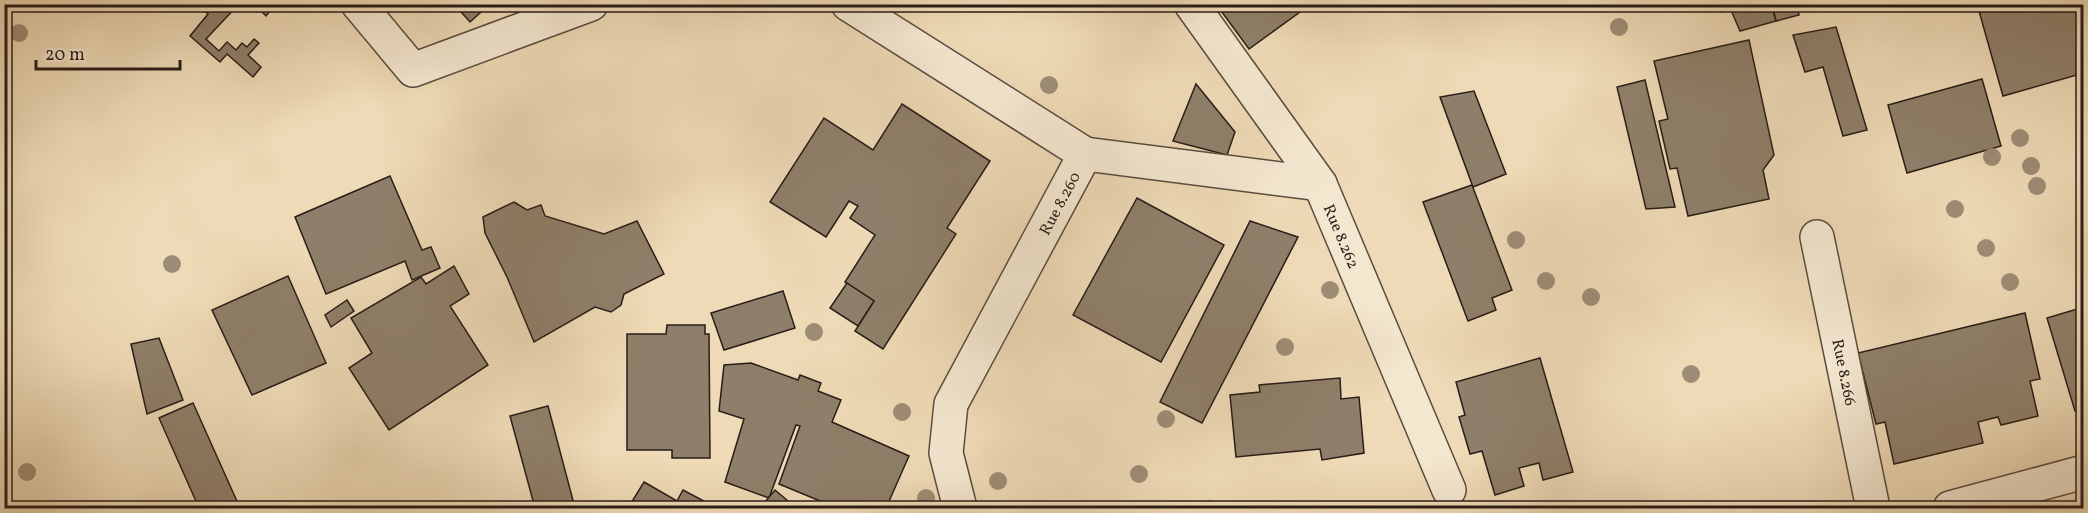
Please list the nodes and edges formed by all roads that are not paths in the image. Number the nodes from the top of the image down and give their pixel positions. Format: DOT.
graph roads {
  1 [pos="358,4"];
  2 [pos="591,4"];
  3 [pos="848,4"];
  4 [pos="1191,4"];
  5 [pos="1085,154"];
  6 [pos="1320,184"];
  7 [pos="1817,237"];
  8 [pos="2082,479"];
  9 [pos="1449,490"];
  10 [pos="960,508"];
  11 [pos="1873,508"];
  12 [pos="1950,508"];
  1 -- 2 [label="street"];
  3 -- 5 [label="street, Rue 8.260"];
  4 -- 6 [label="street, Rue 8.262"];
  5 -- 6 [label="street"];
  5 -- 10 [label="street, Rue 8.260"];
  6 -- 9 [label="street, Rue 8.262"];
  7 -- 11 [label="street, Rue 8.266"];
  8 -- 12 [label="street"];
}
